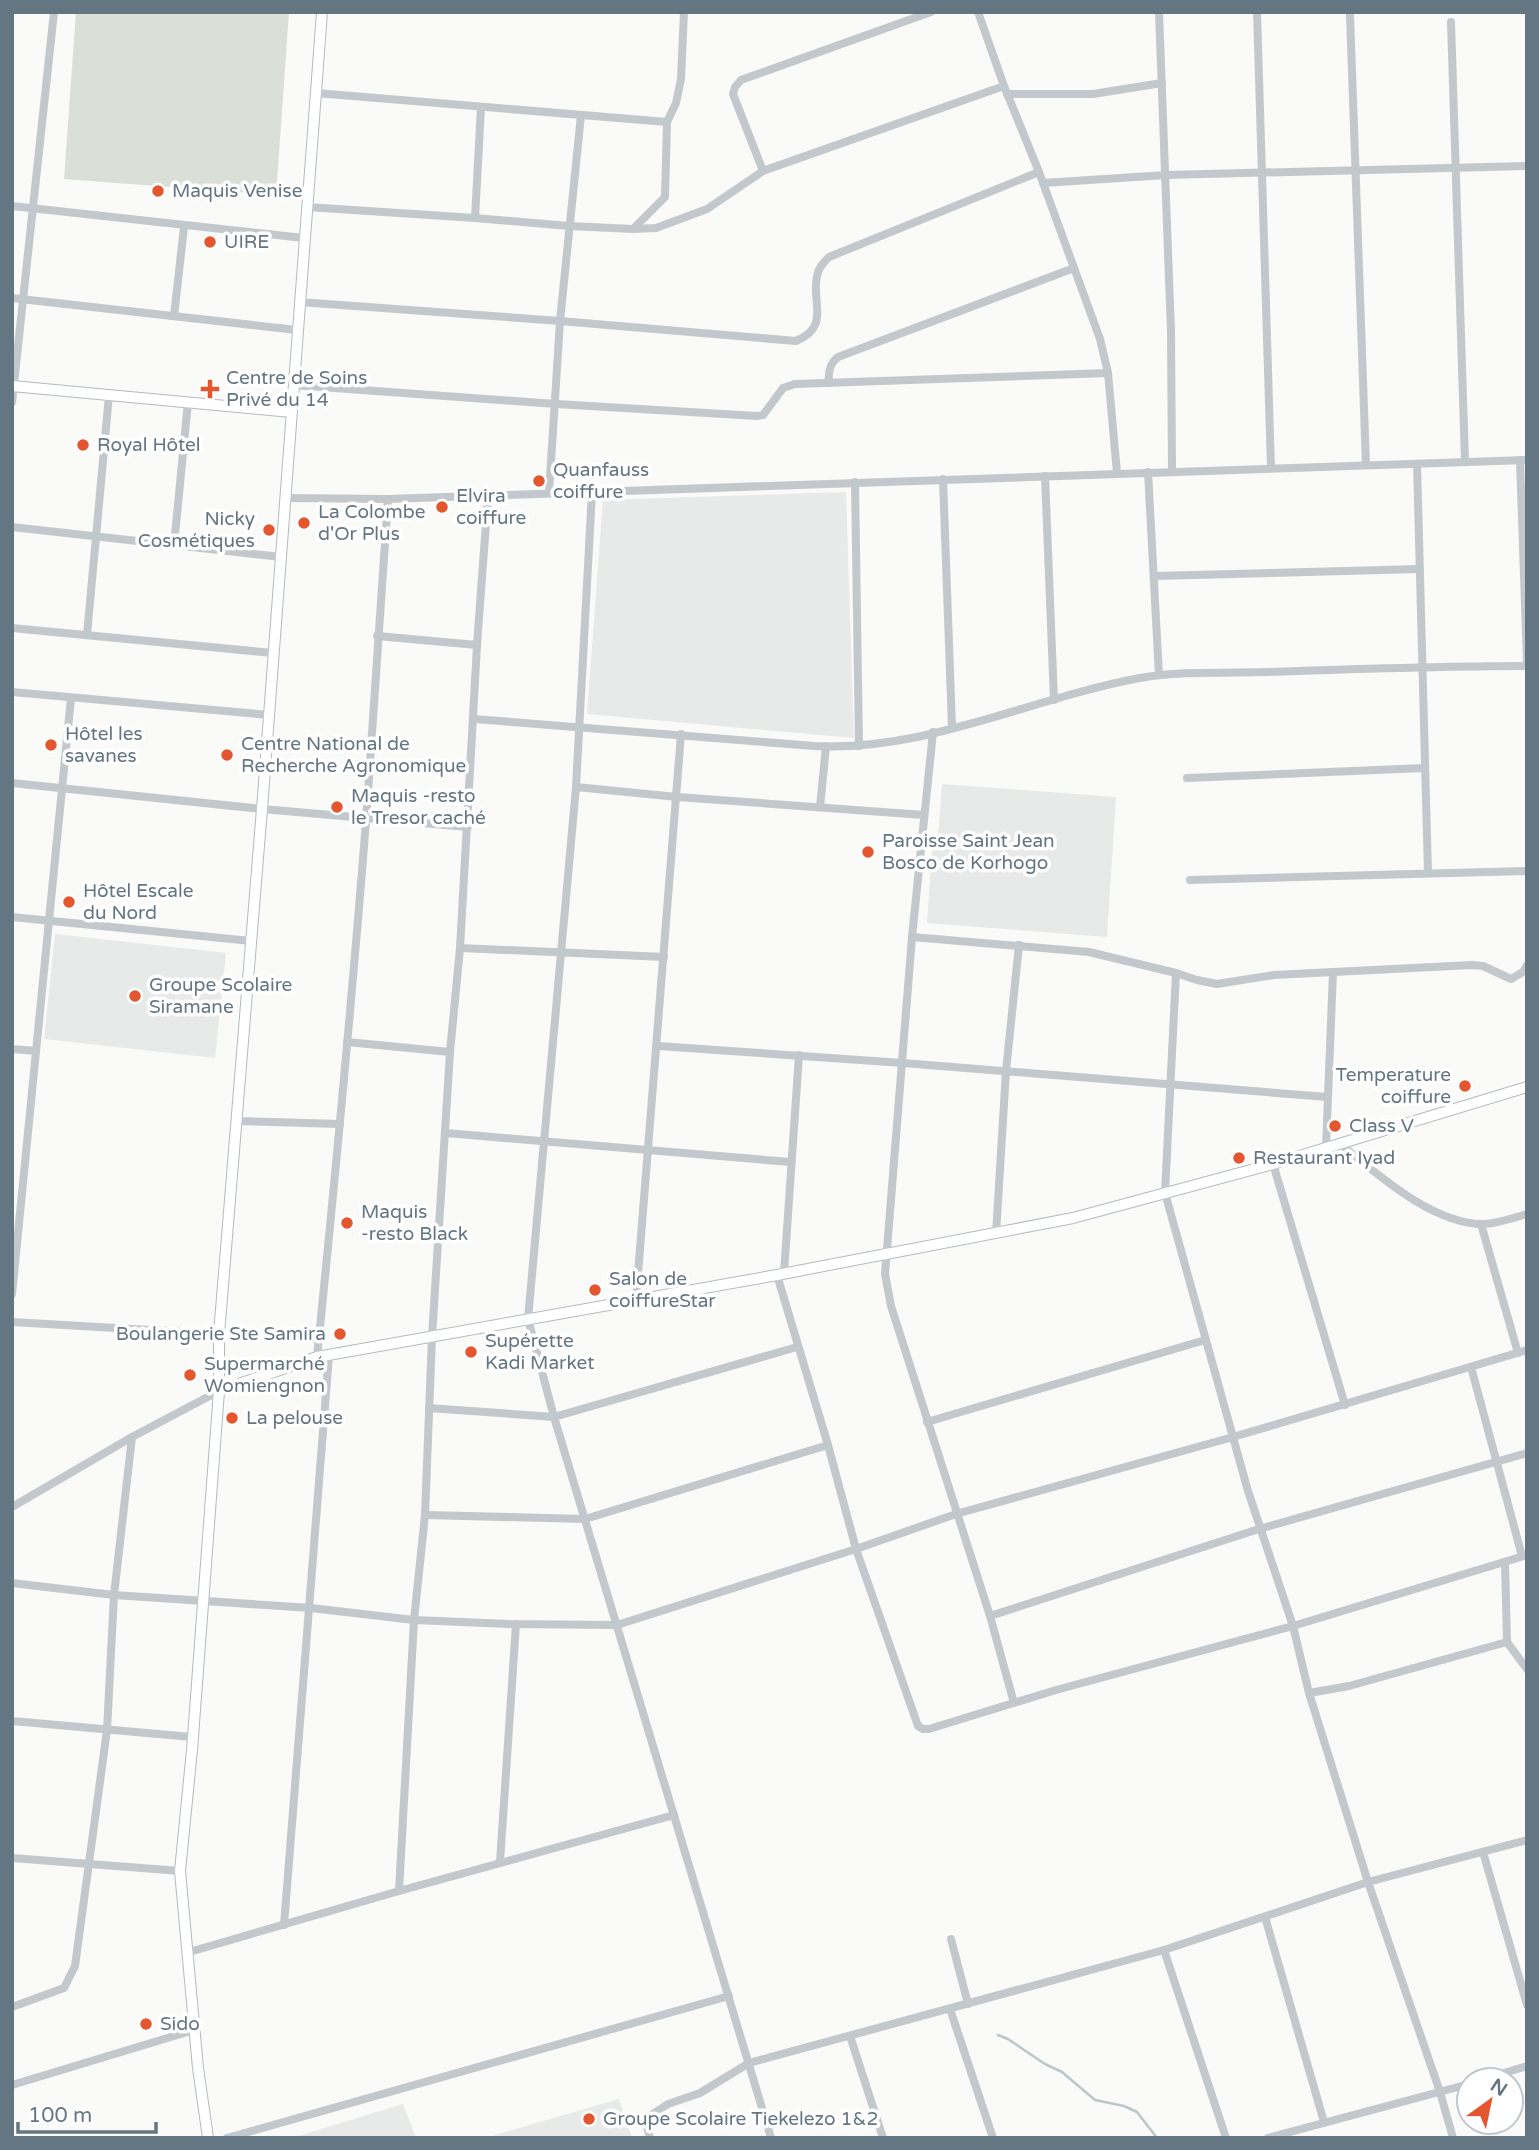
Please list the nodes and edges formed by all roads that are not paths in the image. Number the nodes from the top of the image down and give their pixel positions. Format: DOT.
graph roads {
  1 [pos="54,12"];
  2 [pos="322,12"];
  3 [pos="684,12"];
  4 [pos="931,12"];
  5 [pos="978,12"];
  6 [pos="1159,12"];
  7 [pos="1256,12"];
  8 [pos="1350,15"];
  9 [pos="1451,22"];
  10 [pos="1163,83"];
  11 [pos="1005,90"];
  12 [pos="316,93"];
  13 [pos="481,107"];
  14 [pos="581,115"];
  15 [pos="667,122"];
  16 [pos="1527,166"];
  17 [pos="1456,168"];
  18 [pos="1355,170"];
  19 [pos="763,171"];
  20 [pos="1039,172"];
  21 [pos="1261,173"];
  22 [pos="1166,175"];
  23 [pos="1043,183"];
  24 [pos="12,206"];
  25 [pos="307,207"];
  26 [pos="33,208"];
  27 [pos="475,218"];
  28 [pos="184,226"];
  29 [pos="569,226"];
  30 [pos="633,229"];
  31 [pos="304,239"];
  32 [pos="1074,268"];
  33 [pos="12,298"];
  34 [pos="22,299"];
  35 [pos="299,302"];
  36 [pos="174,316"];
  37 [pos="561,321"];
  38 [pos="298,330"];
  39 [pos="1108,373"];
  40 [pos="829,383"];
  41 [pos="293,385"];
  42 [pos="13,386"];
  43 [pos="109,395"];
  44 [pos="12,402"];
  45 [pos="188,402"];
  46 [pos="555,404"];
  47 [pos="291,412"];
  48 [pos="1523,460"];
  49 [pos="1465,461"];
  50 [pos="1417,464"];
  51 [pos="1366,466"];
  52 [pos="1270,468"];
  53 [pos="1172,471"];
  54 [pos="1148,472"];
  55 [pos="1117,473"];
  56 [pos="1045,476"];
  57 [pos="943,479"];
  58 [pos="855,482"];
  59 [pos="592,492"];
  60 [pos="549,493"];
  61 [pos="488,495"];
  62 [pos="285,498"];
  63 [pos="388,499"];
  64 [pos="12,527"];
  65 [pos="97,536"];
  66 [pos="174,545"];
  67 [pos="281,557"];
  68 [pos="1525,562"];
  69 [pos="1420,569"];
  70 [pos="1155,576"];
  71 [pos="12,628"];
  72 [pos="87,635"];
  73 [pos="377,636"];
  74 [pos="477,645"];
  75 [pos="273,653"];
  76 [pos="1527,664"];
  77 [pos="1423,666"];
  78 [pos="1159,676"];
  79 [pos="12,692"];
  80 [pos="71,698"];
  81 [pos="1054,700"];
  82 [pos="269,715"];
  83 [pos="474,719"];
  84 [pos="579,726"];
  85 [pos="952,727"];
  86 [pos="933,732"];
  87 [pos="681,734"];
  88 [pos="826,746"];
  89 [pos="859,746"];
  90 [pos="1424,768"];
  91 [pos="1187,778"];
  92 [pos="12,783"];
  93 [pos="576,787"];
  94 [pos="62,788"];
  95 [pos="677,797"];
  96 [pos="820,807"];
  97 [pos="262,809"];
  98 [pos="924,815"];
  99 [pos="366,818"];
  100 [pos="468,827"];
  101 [pos="1527,871"];
  102 [pos="1428,873"];
  103 [pos="1190,880"];
  104 [pos="12,917"];
  105 [pos="48,921"];
  106 [pos="912,937"];
  107 [pos="251,941"];
  108 [pos="1019,946"];
  109 [pos="460,948"];
  110 [pos="561,953"];
  111 [pos="664,957"];
  112 [pos="1527,965"];
  113 [pos="1333,972"];
  114 [pos="1176,973"];
  115 [pos="347,1042"];
  116 [pos="658,1045"];
  117 [pos="12,1049"];
  118 [pos="36,1051"];
  119 [pos="450,1052"];
  120 [pos="799,1055"];
  121 [pos="903,1063"];
  122 [pos="1006,1072"];
  123 [pos="1170,1084"];
  124 [pos="1527,1087"];
  125 [pos="1327,1097"];
  126 [pos="236,1121"];
  127 [pos="340,1124"];
  128 [pos="446,1133"];
  129 [pos="544,1140"];
  130 [pos="1339,1143"];
  131 [pos="1326,1147"];
  132 [pos="648,1151"];
  133 [pos="790,1162"];
  134 [pos="1273,1164"];
  135 [pos="1165,1193"];
  136 [pos="1527,1214"];
  137 [pos="1481,1224"];
  138 [pos="996,1234"];
  139 [pos="886,1254"];
  140 [pos="780,1274"];
  141 [pos="12,1294"];
  142 [pos="636,1299"];
  143 [pos="528,1319"];
  144 [pos="12,1322"];
  145 [pos="219,1334"];
  146 [pos="432,1336"];
  147 [pos="1205,1340"];
  148 [pos="797,1347"];
  149 [pos="1522,1352"];
  150 [pos="329,1355"];
  151 [pos="317,1357"];
  152 [pos="1471,1367"];
  153 [pos="219,1391"];
  154 [pos="1345,1405"];
  155 [pos="429,1408"];
  156 [pos="554,1417"];
  157 [pos="927,1422"];
  158 [pos="132,1437"];
  159 [pos="1233,1437"];
  160 [pos="828,1445"];
  161 [pos="1527,1453"];
  162 [pos="1497,1461"];
  163 [pos="12,1507"];
  164 [pos="956,1514"];
  165 [pos="425,1515"];
  166 [pos="585,1519"];
  167 [pos="1259,1529"];
  168 [pos="856,1549"];
  169 [pos="1524,1555"];
  170 [pos="1505,1562"];
  171 [pos="12,1583"];
  172 [pos="114,1595"];
  173 [pos="202,1601"];
  174 [pos="310,1608"];
  175 [pos="990,1616"];
  176 [pos="414,1620"];
  177 [pos="516,1625"];
  178 [pos="617,1625"];
  179 [pos="1293,1626"];
  180 [pos="1507,1642"];
  181 [pos="1527,1669"];
  182 [pos="1309,1693"];
  183 [pos="1014,1703"];
  184 [pos="12,1721"];
  185 [pos="107,1730"];
  186 [pos="192,1737"];
  187 [pos="674,1815"];
  188 [pos="1527,1840"];
  189 [pos="1483,1852"];
  190 [pos="12,1858"];
  191 [pos="500,1862"];
  192 [pos="90,1865"];
  193 [pos="180,1871"];
  194 [pos="1368,1882"];
  195 [pos="399,1891"];
  196 [pos="1265,1917"];
  197 [pos="284,1925"];
  198 [pos="951,1939"];
  199 [pos="1164,1950"];
  200 [pos="186,1953"];
  201 [pos="729,1996"];
  202 [pos="968,2004"];
  203 [pos="1527,2005"];
  204 [pos="12,2007"];
  205 [pos="950,2009"];
  206 [pos="194,2030"];
  207 [pos="850,2036"];
  208 [pos="749,2063"];
  209 [pos="12,2085"];
  210 [pos="1455,2088"];
  211 [pos="1440,2092"];
  212 [pos="1324,2122"];
  213 [pos="208,2138"];
  214 [pos="227,2138"];
  215 [pos="650,2138"];
  216 [pos="771,2138"];
  217 [pos="883,2138"];
  218 [pos="993,2138"];
  219 [pos="1226,2138"];
  220 [pos="1268,2138"];
  221 [pos="1453,2138"];
  1 -- 26 [label="street"];
  2 -- 12 [label="main road"];
  3 -- 15 [label="street"];
  4 -- 19 [label="street"];
  5 -- 11 [label="street"];
  6 -- 10 [label="street"];
  7 -- 21 [label="street"];
  8 -- 18 [label="street"];
  9 -- 17 [label="street"];
  10 -- 11 [label="street"];
  10 -- 22 [label="street"];
  11 -- 19 [label="street"];
  11 -- 20 [label="street"];
  12 -- 13 [label="street"];
  12 -- 25 [label="main road"];
  13 -- 14 [label="street"];
  13 -- 27 [label="street"];
  14 -- 15 [label="street"];
  14 -- 29 [label="street"];
  15 -- 30 [label="street"];
  16 -- 17 [label="street"];
  17 -- 18 [label="street"];
  17 -- 49 [label="street"];
  18 -- 21 [label="street"];
  18 -- 51 [label="street"];
  19 -- 30 [label="street"];
  20 -- 23 [label="street"];
  20 -- 37 [label="street"];
  21 -- 22 [label="street"];
  21 -- 52 [label="street"];
  22 -- 23 [label="street"];
  22 -- 53 [label="street"];
  23 -- 32 [label="street"];
  24 -- 26 [label="street"];
  25 -- 27 [label="street"];
  25 -- 31 [label="main road"];
  26 -- 28 [label="street"];
  26 -- 34 [label="street"];
  27 -- 29 [label="street"];
  28 -- 31 [label="street"];
  28 -- 36 [label="street"];
  29 -- 30 [label="street"];
  29 -- 37 [label="street"];
  31 -- 35 [label="main road"];
  32 -- 39 [label="street"];
  32 -- 40 [label="street"];
  33 -- 34 [label="street"];
  34 -- 36 [label="street"];
  34 -- 42 [label="street"];
  35 -- 37 [label="street"];
  35 -- 38 [label="main road"];
  36 -- 38 [label="street"];
  37 -- 46 [label="street"];
  38 -- 41 [label="main road"];
  39 -- 40 [label="street"];
  39 -- 55 [label="street"];
  40 -- 46 [label="street"];
  41 -- 46 [label="street"];
  41 -- 47 [label="main road"];
  42 -- 43 [label="main road"];
  42 -- 44 [label="street"];
  43 -- 45 [label="main road"];
  43 -- 65 [label="street"];
  45 -- 47 [label="main road"];
  45 -- 66 [label="street"];
  46 -- 60 [label="street"];
  47 -- 62 [label="main road"];
  48 -- 49 [label="street"];
  48 -- 68 [label="street"];
  49 -- 50 [label="street"];
  50 -- 51 [label="street"];
  50 -- 69 [label="street"];
  51 -- 52 [label="street"];
  52 -- 53 [label="street"];
  53 -- 54 [label="street"];
  54 -- 55 [label="street"];
  54 -- 70 [label="street"];
  55 -- 56 [label="street"];
  56 -- 57 [label="street"];
  56 -- 81 [label="street"];
  57 -- 58 [label="street"];
  57 -- 85 [label="street"];
  58 -- 59 [label="street"];
  58 -- 89 [label="street"];
  59 -- 60 [label="street"];
  59 -- 84 [label="street"];
  60 -- 61 [label="street"];
  61 -- 63 [label="street"];
  61 -- 74 [label="street"];
  62 -- 63 [label="street"];
  62 -- 67 [label="main road"];
  63 -- 73 [label="street"];
  64 -- 65 [label="street"];
  65 -- 66 [label="street"];
  65 -- 72 [label="street"];
  66 -- 67 [label="street"];
  67 -- 75 [label="main road"];
  68 -- 76 [label="street"];
  69 -- 70 [label="street"];
  69 -- 77 [label="street"];
  70 -- 78 [label="street"];
  71 -- 72 [label="street"];
  72 -- 75 [label="street"];
  73 -- 74 [label="street"];
  73 -- 99 [label="street"];
  74 -- 83 [label="street"];
  75 -- 82 [label="main road"];
  76 -- 77 [label="street"];
  77 -- 78 [label="street"];
  77 -- 90 [label="street"];
  78 -- 81 [label="street"];
  79 -- 80 [label="street"];
  80 -- 82 [label="street"];
  80 -- 94 [label="street"];
  81 -- 85 [label="street"];
  82 -- 97 [label="main road"];
  83 -- 84 [label="street"];
  83 -- 100 [label="street"];
  84 -- 87 [label="street"];
  84 -- 93 [label="street"];
  85 -- 86 [label="street"];
  86 -- 89 [label="street"];
  86 -- 98 [label="street"];
  87 -- 88 [label="street"];
  87 -- 95 [label="street"];
  88 -- 89 [label="street"];
  88 -- 96 [label="street"];
  90 -- 91 [label="street"];
  90 -- 102 [label="street"];
  92 -- 94 [label="street"];
  93 -- 95 [label="street"];
  93 -- 110 [label="street"];
  94 -- 97 [label="street"];
  94 -- 105 [label="street"];
  95 -- 96 [label="street"];
  95 -- 111 [label="street"];
  96 -- 98 [label="street"];
  97 -- 99 [label="street"];
  97 -- 107 [label="main road"];
  98 -- 106 [label="street"];
  99 -- 100 [label="street"];
  99 -- 115 [label="street"];
  100 -- 109 [label="street"];
  101 -- 102 [label="street"];
  102 -- 103 [label="street"];
  104 -- 105 [label="street"];
  105 -- 107 [label="street"];
  105 -- 118 [label="street"];
  106 -- 108 [label="street"];
  106 -- 121 [label="street"];
  107 -- 126 [label="main road"];
  108 -- 114 [label="street"];
  108 -- 122 [label="street"];
  109 -- 110 [label="street"];
  109 -- 119 [label="street"];
  110 -- 111 [label="street"];
  110 -- 129 [label="street"];
  111 -- 116 [label="street"];
  112 -- 113 [label="street"];
  113 -- 114 [label="street"];
  113 -- 125 [label="street"];
  114 -- 123 [label="street"];
  115 -- 119 [label="street"];
  115 -- 127 [label="street"];
  116 -- 120 [label="street"];
  116 -- 132 [label="street"];
  117 -- 118 [label="street"];
  118 -- 141 [label="street"];
  119 -- 128 [label="street"];
  120 -- 121 [label="street"];
  120 -- 133 [label="street"];
  121 -- 122 [label="street"];
  121 -- 139 [label="street"];
  122 -- 123 [label="street"];
  122 -- 138 [label="street"];
  123 -- 125 [label="street"];
  123 -- 135 [label="street"];
  124 -- 130 [label="main road"];
  125 -- 131 [label="street"];
  126 -- 127 [label="street"];
  126 -- 145 [label="main road"];
  127 -- 151 [label="street"];
  128 -- 129 [label="street"];
  128 -- 146 [label="street"];
  129 -- 132 [label="street"];
  129 -- 143 [label="street"];
  130 -- 131 [label="main road"];
  130 -- 137 [label="street"];
  131 -- 134 [label="main road"];
  132 -- 133 [label="street"];
  132 -- 142 [label="street"];
  133 -- 140 [label="street"];
  134 -- 135 [label="main road"];
  134 -- 154 [label="street"];
  135 -- 138 [label="main road"];
  135 -- 147 [label="street"];
  136 -- 137 [label="street"];
  137 -- 149 [label="street"];
  138 -- 139 [label="main road"];
  139 -- 140 [label="main road"];
  139 -- 157 [label="street"];
  140 -- 142 [label="main road"];
  140 -- 148 [label="street"];
  142 -- 143 [label="main road"];
  143 -- 146 [label="main road"];
  143 -- 156 [label="street"];
  144 -- 145 [label="street"];
  145 -- 153 [label="main road"];
  146 -- 150 [label="main road"];
  146 -- 155 [label="street"];
  147 -- 157 [label="street"];
  147 -- 159 [label="street"];
  148 -- 156 [label="street"];
  148 -- 160 [label="street"];
  149 -- 152 [label="street"];
  150 -- 151 [label="main road"];
  150 -- 174 [label="street"];
  151 -- 153 [label="main road"];
  152 -- 154 [label="street"];
  152 -- 162 [label="street"];
  153 -- 158 [label="street"];
  153 -- 173 [label="main road"];
  154 -- 159 [label="street"];
  155 -- 156 [label="street"];
  155 -- 165 [label="street"];
  156 -- 166 [label="street"];
  157 -- 164 [label="street"];
  158 -- 163 [label="street"];
  158 -- 172 [label="street"];
  159 -- 164 [label="street"];
  159 -- 167 [label="street"];
  160 -- 166 [label="street"];
  160 -- 168 [label="street"];
  161 -- 162 [label="street"];
  162 -- 167 [label="street"];
  162 -- 169 [label="street"];
  164 -- 168 [label="street"];
  164 -- 175 [label="street"];
  165 -- 166 [label="street"];
  165 -- 176 [label="street"];
  166 -- 178 [label="street"];
  167 -- 175 [label="street"];
  167 -- 179 [label="street"];
  168 -- 178 [label="street"];
  168 -- 183 [label="street"];
  169 -- 170 [label="street"];
  170 -- 179 [label="street"];
  170 -- 180 [label="street"];
  171 -- 172 [label="street"];
  172 -- 173 [label="street"];
  172 -- 185 [label="street"];
  173 -- 174 [label="street"];
  173 -- 186 [label="main road"];
  174 -- 176 [label="street"];
  174 -- 197 [label="street"];
  175 -- 183 [label="street"];
  176 -- 177 [label="street"];
  176 -- 195 [label="street"];
  177 -- 178 [label="street"];
  177 -- 191 [label="street"];
  178 -- 187 [label="street"];
  179 -- 182 [label="street"];
  179 -- 183 [label="street"];
  180 -- 181 [label="street"];
  180 -- 182 [label="street"];
  182 -- 194 [label="street"];
  184 -- 185 [label="street"];
  185 -- 186 [label="street"];
  185 -- 192 [label="street"];
  186 -- 193 [label="main road"];
  187 -- 191 [label="street"];
  187 -- 201 [label="street"];
  188 -- 189 [label="street"];
  189 -- 194 [label="street"];
  189 -- 203 [label="street"];
  190 -- 192 [label="street"];
  191 -- 195 [label="street"];
  192 -- 193 [label="street"];
  192 -- 204 [label="street"];
  193 -- 200 [label="main road"];
  194 -- 196 [label="street"];
  194 -- 211 [label="street"];
  195 -- 197 [label="street"];
  196 -- 199 [label="street"];
  196 -- 212 [label="street"];
  197 -- 200 [label="street"];
  198 -- 202 [label="street"];
  199 -- 202 [label="street"];
  199 -- 219 [label="street"];
  200 -- 206 [label="main road"];
  201 -- 208 [label="street"];
  201 -- 214 [label="street"];
  202 -- 205 [label="street"];
  205 -- 207 [label="street"];
  205 -- 218 [label="street"];
  206 -- 209 [label="street"];
  206 -- 213 [label="main road"];
  207 -- 208 [label="street"];
  207 -- 217 [label="street"];
  208 -- 215 [label="street"];
  208 -- 216 [label="street"];
  210 -- 211 [label="street"];
  211 -- 212 [label="street"];
  211 -- 221 [label="street"];
  212 -- 220 [label="street"];
}
